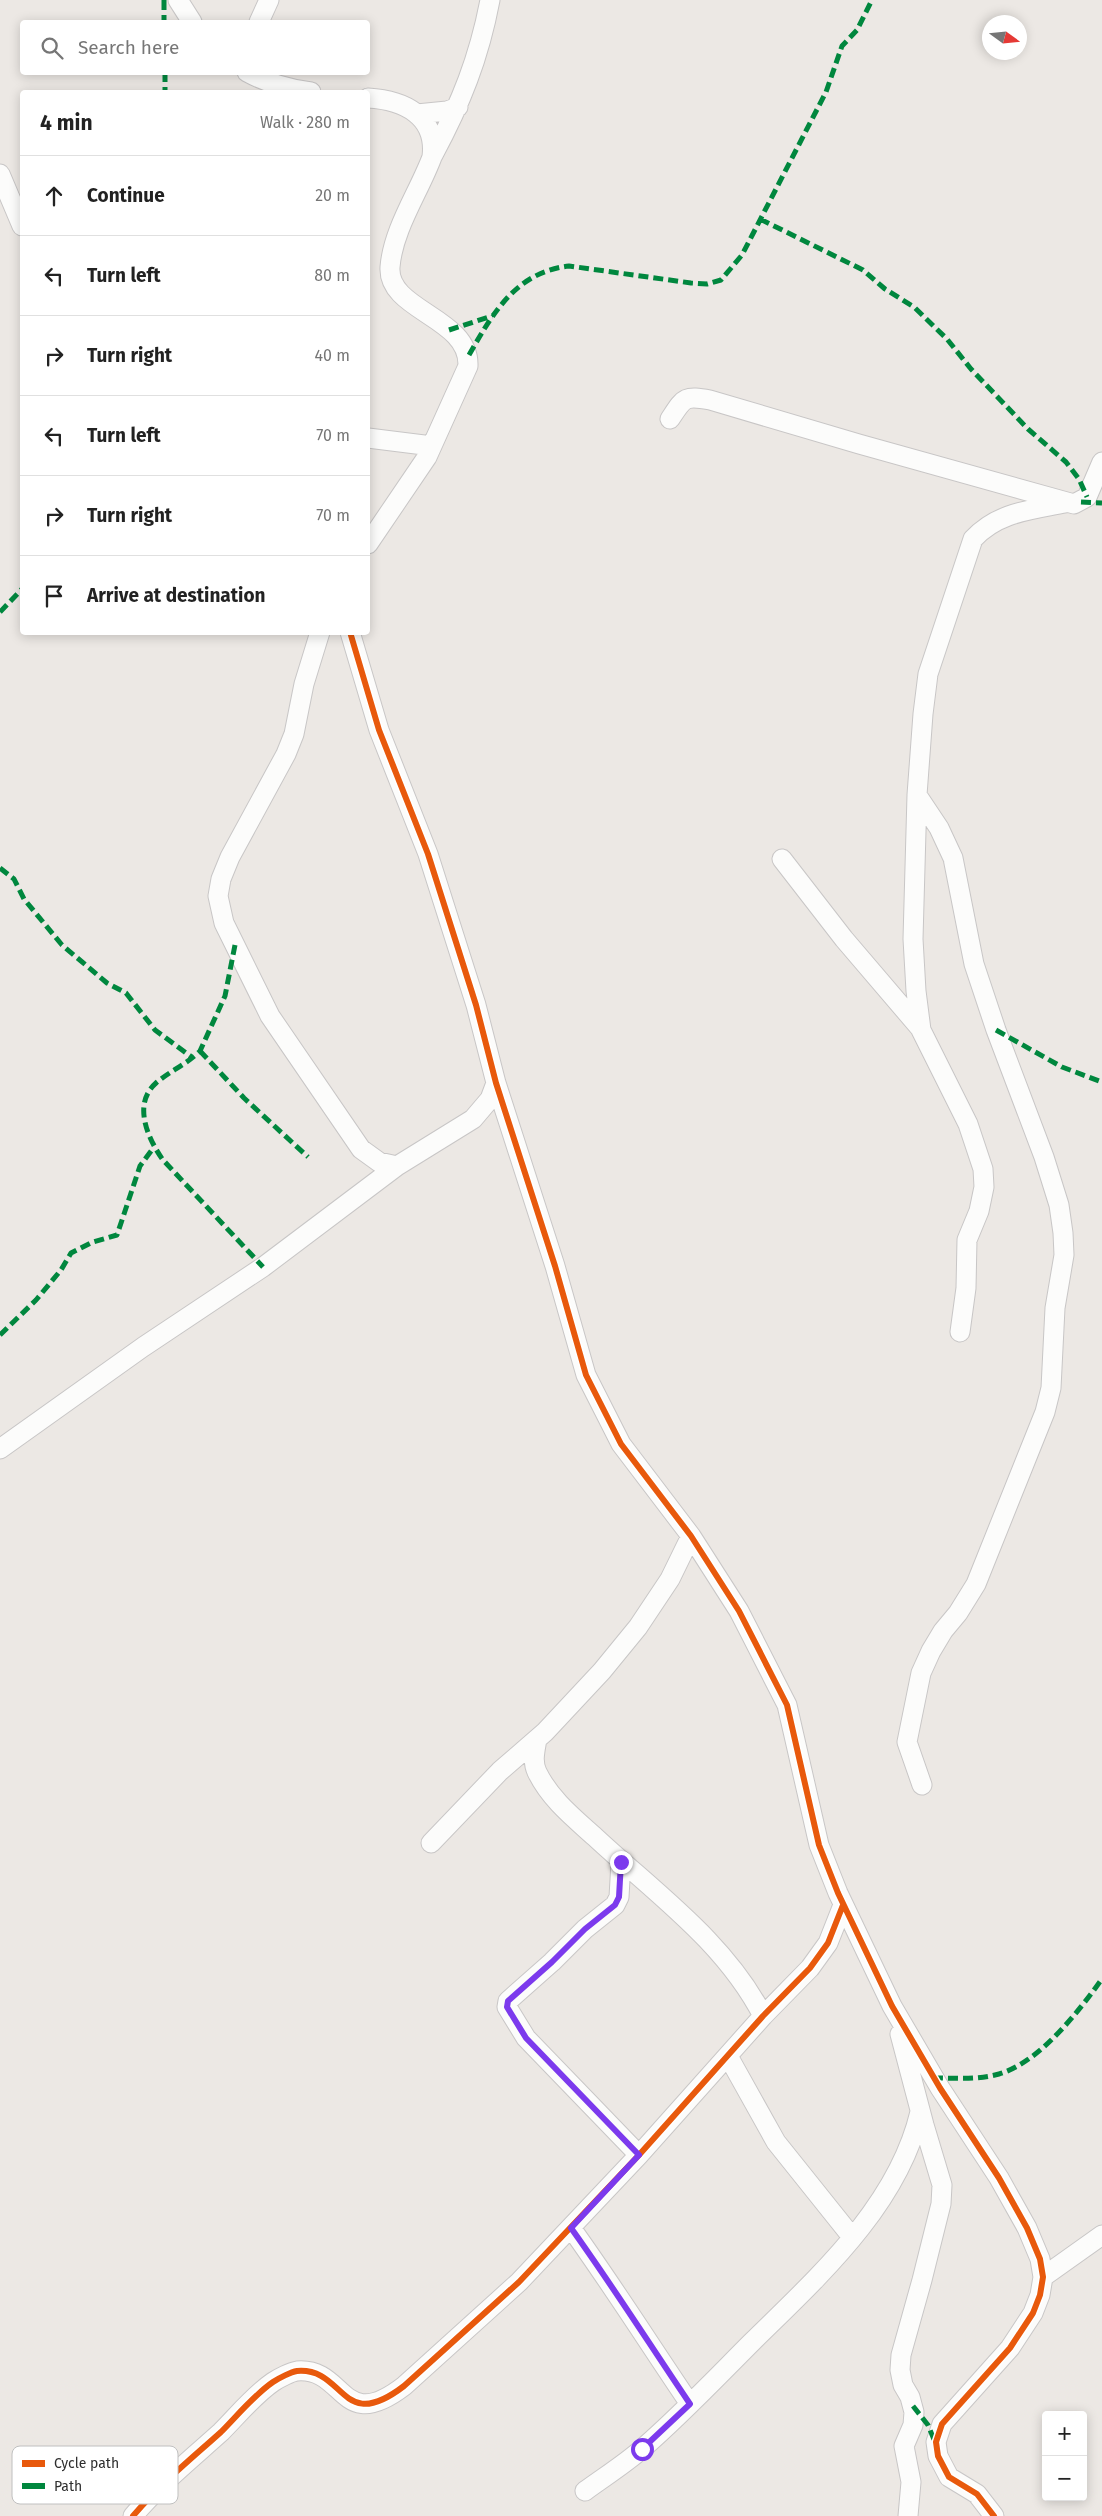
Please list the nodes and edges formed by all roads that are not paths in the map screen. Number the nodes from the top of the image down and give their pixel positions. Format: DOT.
graph roads {
  1 [pos="178,0"];
  2 [pos="269,0"];
  3 [pos="490,0"];
  4 [pos="191,20"];
  5 [pos="260,20"];
  6 [pos="253,75"];
  7 [pos="300,90"];
  8 [pos="370,98"];
  9 [pos="458,107"];
  10 [pos="418,114"];
  11 [pos="432,157"];
  12 [pos="0,174"];
  13 [pos="20,221"];
  14 [pos="670,419"];
  15 [pos="370,438"];
  16 [pos="432,446"];
  17 [pos="1102,462"];
  18 [pos="1066,504"];
  19 [pos="370,541"];
  20 [pos="319,635"];
  21 [pos="351,635"];
  22 [pos="918,795"];
  23 [pos="782,859"];
  24 [pos="922,1030"];
  25 [pos="496,1083"];
  26 [pos="368,1156"];
  27 [pos="397,1166"];
  28 [pos="378,1180"];
  29 [pos="960,1332"];
  30 [pos="0,1448"];
  31 [pos="691,1536"];
  32 [pos="536,1739"];
  33 [pos="922,1785"];
  34 [pos="431,1844"];
  35 [pos="621,1862"];
  36 [pos="843,1904"];
  37 [pos="892,2006"];
  38 [pos="763,2016"];
  39 [pos="728,2056"];
  40 [pos="920,2110"];
  41 [pos="639,2155"];
  42 [pos="571,2228"];
  43 [pos="1102,2235"];
  44 [pos="852,2237"];
  45 [pos="1043,2276"];
  46 [pos="690,2404"];
  47 [pos="178,2470"];
  48 [pos="585,2491"];
  49 [pos="145,2504"];
  50 [pos="133,2516"];
  51 [pos="908,2516"];
  52 [pos="994,2516"];
  1 -- 4 [label="street"];
  2 -- 5 [label="street"];
  3 -- 9 [label="street"];
  6 -- 7 [label="street"];
  8 -- 10 [label="street"];
  9 -- 10 [label="street"];
  9 -- 11 [label="street"];
  10 -- 11 [label="street"];
  11 -- 16 [label="street"];
  12 -- 13 [label="street"];
  14 -- 18 [label="street"];
  15 -- 16 [label="street"];
  16 -- 19 [label="street"];
  17 -- 18 [label="street"];
  18 -- 22 [label="street"];
  20 -- 26 [label="street"];
  21 -- 25 [label="street"];
  22 -- 24 [label="street"];
  22 -- 33 [label="street"];
  23 -- 24 [label="street"];
  24 -- 29 [label="street"];
  25 -- 27 [label="street"];
  25 -- 31 [label="street"];
  26 -- 27 [label="street"];
  26 -- 28 [label="street"];
  27 -- 28 [label="street"];
  28 -- 30 [label="street"];
  31 -- 32 [label="street"];
  31 -- 36 [label="street"];
  32 -- 34 [label="street"];
  32 -- 35 [label="street"];
  35 -- 38 [label="street"];
  35 -- 41 [label="street"];
  36 -- 37 [label="street"];
  36 -- 38 [label="street"];
  37 -- 40 [label="street"];
  37 -- 45 [label="street"];
  38 -- 39 [label="street"];
  39 -- 41 [label="street"];
  39 -- 44 [label="street"];
  40 -- 44 [label="street"];
  40 -- 51 [label="street"];
  41 -- 42 [label="street"];
  42 -- 46 [label="street"];
  42 -- 47 [label="street"];
  43 -- 45 [label="street"];
  44 -- 46 [label="street"];
  45 -- 52 [label="street"];
  46 -- 48 [label="street"];
  49 -- 50 [label="street"];
}
